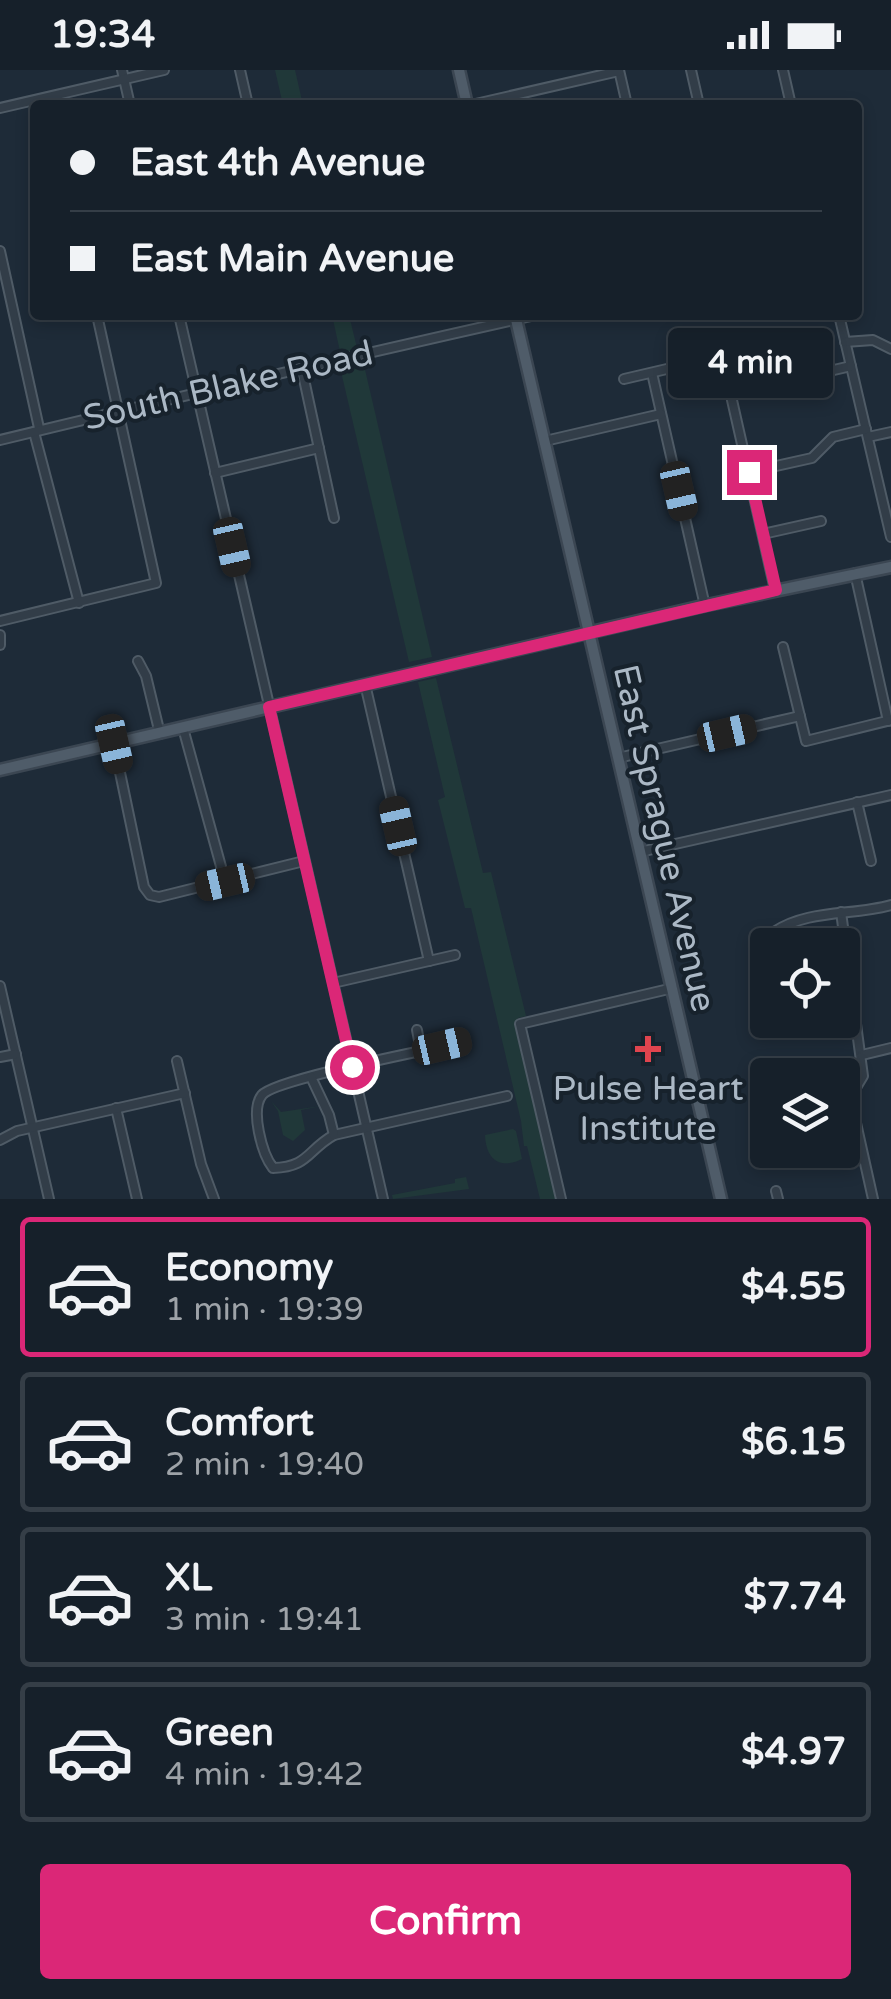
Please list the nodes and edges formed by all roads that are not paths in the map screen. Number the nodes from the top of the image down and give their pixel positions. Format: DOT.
graph roads {
  1 [pos="164,70"];
  2 [pos="240,70"];
  3 [pos="459,70"];
  4 [pos="619,70"];
  5 [pos="691,70"];
  6 [pos="783,70"];
  7 [pos="123,74"];
  8 [pos="50,100"];
  9 [pos="129,100"];
  10 [pos="247,100"];
  11 [pos="468,100"];
  12 [pos="490,100"];
  13 [pos="625,100"];
  14 [pos="698,100"];
  15 [pos="790,100"];
  16 [pos="30,104"];
  17 [pos="0,108"];
  18 [pos="0,251"];
  19 [pos="98,320"];
  20 [pos="179,320"];
  21 [pos="504,320"];
  22 [pos="517,320"];
  23 [pos="840,320"];
  24 [pos="845,342"];
  25 [pos="891,349"];
  26 [pos="722,356"];
  27 [pos="684,366"];
  28 [pos="851,366"];
  29 [pos="302,370"];
  30 [pos="652,373"];
  31 [pos="624,379"];
  32 [pos="731,394"];
  33 [pos="197,395"];
  34 [pos="120,411"];
  35 [pos="661,414"];
  36 [pos="36,430"];
  37 [pos="891,432"];
  38 [pos="867,433"];
  39 [pos="0,440"];
  40 [pos="545,442"];
  41 [pos="318,448"];
  42 [pos="216,472"];
  43 [pos="749,472"];
  44 [pos="334,518"];
  45 [pos="820,521"];
  46 [pos="763,534"];
  47 [pos="891,537"];
  48 [pos="891,567"];
  49 [pos="855,573"];
  50 [pos="776,590"];
  51 [pos="79,602"];
  52 [pos="705,606"];
  53 [pos="0,621"];
  54 [pos="589,633"];
  55 [pos="0,636"];
  56 [pos="0,645"];
  57 [pos="783,647"];
  58 [pos="138,662"];
  59 [pos="364,684"];
  60 [pos="269,707"];
  61 [pos="800,716"];
  62 [pos="890,721"];
  63 [pos="184,728"];
  64 [pos="160,734"];
  65 [pos="114,744"];
  66 [pos="618,758"];
  67 [pos="0,770"];
  68 [pos="891,795"];
  69 [pos="857,802"];
  70 [pos="640,852"];
  71 [pos="304,861"];
  72 [pos="871,861"];
  73 [pos="225,882"];
  74 [pos="891,905"];
  75 [pos="840,912"];
  76 [pos="780,928"];
  77 [pos="454,955"];
  78 [pos="429,961"];
  79 [pos="333,983"];
  80 [pos="0,986"];
  81 [pos="672,988"];
  82 [pos="417,1030"];
  83 [pos="464,1042"];
  84 [pos="891,1048"];
  85 [pos="421,1051"];
  86 [pos="16,1054"];
  87 [pos="862,1055"];
  88 [pos="0,1057"];
  89 [pos="178,1061"];
  90 [pos="352,1067"];
  91 [pos="312,1077"];
  92 [pos="185,1093"];
  93 [pos="507,1096"];
  94 [pos="116,1108"];
  95 [pos="33,1127"];
  96 [pos="366,1128"];
  97 [pos="334,1136"];
  98 [pos="0,1140"];
  99 [pos="49,1199"];
  100 [pos="137,1199"];
  101 [pos="214,1199"];
  102 [pos="383,1199"];
  103 [pos="561,1199"];
  104 [pos="721,1199"];
  105 [pos="874,1199"];
  1 -- 7 [label="street"];
  2 -- 10 [label="street"];
  3 -- 11 [label="main road"];
  4 -- 12 [label="street"];
  4 -- 13 [label="street"];
  5 -- 14 [label="street"];
  6 -- 15 [label="street"];
  7 -- 8 [label="street"];
  7 -- 9 [label="street"];
  16 -- 17 [label="street"];
  18 -- 36 [label="street"];
  19 -- 34 [label="street"];
  20 -- 33 [label="street"];
  21 -- 29 [label="street, South Blake Road"];
  22 -- 40 [label="main road, East Sprague Avenue"];
  23 -- 24 [label="street"];
  24 -- 25 [label="street"];
  24 -- 28 [label="street"];
  26 -- 32 [label="street"];
  27 -- 30 [label="street"];
  28 -- 32 [label="street"];
  28 -- 38 [label="street"];
  29 -- 33 [label="street, South Blake Road"];
  29 -- 41 [label="street"];
  30 -- 31 [label="street"];
  30 -- 35 [label="street"];
  32 -- 43 [label="street"];
  33 -- 34 [label="street, South Blake Road"];
  33 -- 42 [label="street"];
  34 -- 36 [label="street, South Blake Road"];
  34 -- 51 [label="street"];
  35 -- 40 [label="street"];
  35 -- 52 [label="street"];
  36 -- 39 [label="street, South Blake Road"];
  36 -- 51 [label="street"];
  37 -- 38 [label="street"];
  38 -- 43 [label="street"];
  38 -- 47 [label="street"];
  40 -- 54 [label="main road, East Sprague Avenue"];
  41 -- 42 [label="street"];
  41 -- 44 [label="street"];
  42 -- 60 [label="street"];
  43 -- 46 [label="street"];
  45 -- 46 [label="street"];
  46 -- 50 [label="street"];
  48 -- 49 [label="main road"];
  49 -- 50 [label="main road"];
  49 -- 62 [label="street"];
  50 -- 52 [label="main road"];
  51 -- 53 [label="street"];
  52 -- 54 [label="main road"];
  54 -- 59 [label="main road"];
  54 -- 66 [label="main road, East Sprague Avenue"];
  55 -- 56 [label="street"];
  57 -- 61 [label="street"];
  58 -- 64 [label="street"];
  59 -- 60 [label="main road"];
  59 -- 78 [label="street"];
  60 -- 63 [label="main road"];
  60 -- 71 [label="street"];
  61 -- 62 [label="street"];
  61 -- 66 [label="street"];
  63 -- 64 [label="main road"];
  63 -- 73 [label="street"];
  64 -- 65 [label="main road"];
  65 -- 67 [label="main road"];
  65 -- 73 [label="street"];
  66 -- 70 [label="main road, East Sprague Avenue"];
  68 -- 69 [label="street"];
  69 -- 70 [label="street"];
  69 -- 72 [label="street"];
  70 -- 81 [label="main road, East Sprague Avenue"];
  71 -- 73 [label="street"];
  71 -- 79 [label="street"];
  74 -- 75 [label="street"];
  75 -- 76 [label="street"];
  75 -- 87 [label="street"];
  77 -- 78 [label="street"];
  78 -- 79 [label="street"];
  79 -- 90 [label="street"];
  80 -- 86 [label="street"];
  81 -- 103 [label="street"];
  81 -- 104 [label="main road, East Sprague Avenue"];
  82 -- 85 [label="street"];
  83 -- 85 [label="street"];
  84 -- 87 [label="street"];
  85 -- 90 [label="street"];
  86 -- 88 [label="street"];
  86 -- 95 [label="street"];
  87 -- 105 [label="street"];
  89 -- 92 [label="street"];
  90 -- 91 [label="street"];
  90 -- 96 [label="street"];
  91 -- 97 [label="street"];
  91 -- 97 [label="street"];
  92 -- 94 [label="street"];
  92 -- 101 [label="street"];
  93 -- 96 [label="street"];
  94 -- 95 [label="street"];
  94 -- 100 [label="street"];
  95 -- 98 [label="street"];
  95 -- 99 [label="street"];
  96 -- 97 [label="street"];
  96 -- 102 [label="street"];
}
